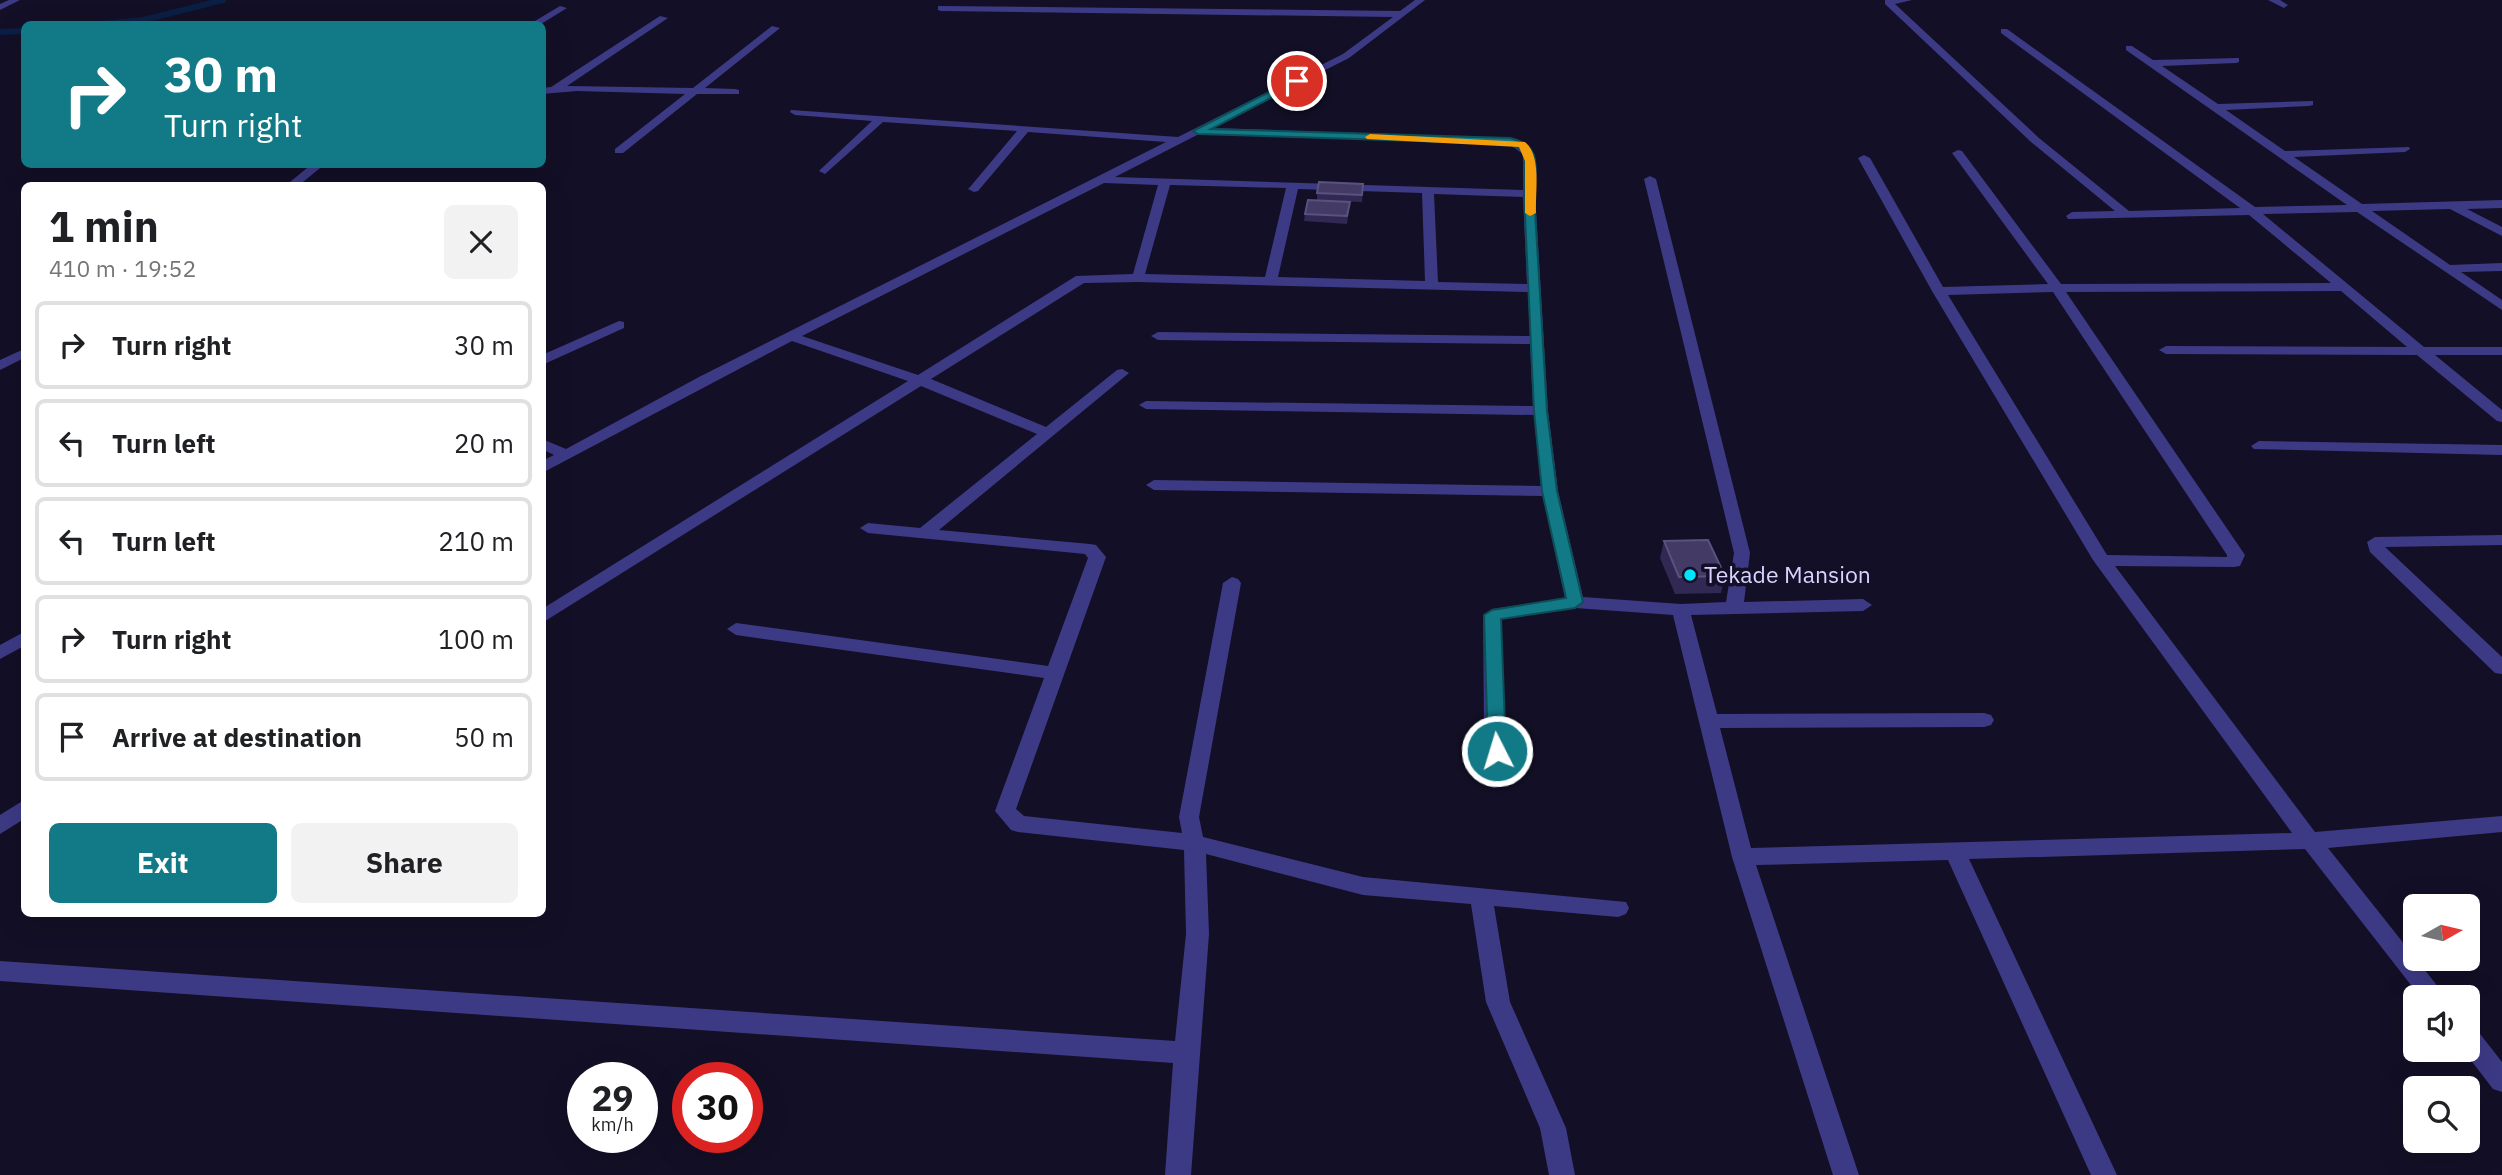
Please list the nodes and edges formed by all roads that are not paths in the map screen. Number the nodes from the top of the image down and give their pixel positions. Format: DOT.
graph roads {
  1 [pos="16,0"];
  2 [pos="1421,0"];
  3 [pos="1902,0"];
  4 [pos="1908,0"];
  5 [pos="2272,0"];
  6 [pos="2284,5"];
  7 [pos="0,8"];
  8 [pos="563,8"];
  9 [pos="941,8"];
  10 [pos="1401,14"];
  11 [pos="663,18"];
  12 [pos="540,21"];
  13 [pos="775,28"];
  14 [pos="2004,31"];
  15 [pos="2129,48"];
  16 [pos="2236,60"];
  17 [pos="2151,62"];
  18 [pos="695,91"];
  19 [pos="735,92"];
  20 [pos="546,93"];
  21 [pos="2309,103"];
  22 [pos="2217,107"];
  23 [pos="795,112"];
  24 [pos="881,118"];
  25 [pos="1025,129"];
  26 [pos="1198,131"];
  27 [pos="1179,140"];
  28 [pos="2405,149"];
  29 [pos="619,150"];
  30 [pos="1958,153"];
  31 [pos="2285,154"];
  32 [pos="1864,158"];
  33 [pos="315,168"];
  34 [pos="825,171"];
  35 [pos="1650,179"];
  36 [pos="1101,180"];
  37 [pos="295,182"];
  38 [pos="1165,182"];
  39 [pos="1293,185"];
  40 [pos="974,188"];
  41 [pos="1428,189"];
  42 [pos="1529,194"];
  43 [pos="2502,204"];
  44 [pos="2452,205"];
  45 [pos="2355,208"];
  46 [pos="2250,210"];
  47 [pos="2126,214"];
  48 [pos="2072,216"];
  49 [pos="2502,232"];
  50 [pos="2502,267"];
  51 [pos="2447,270"];
  52 [pos="1138,278"];
  53 [pos="1271,281"];
  54 [pos="1432,285"];
  55 [pos="2344,287"];
  56 [pos="1534,288"];
  57 [pos="2057,288"];
  58 [pos="1939,291"];
  59 [pos="2502,306"];
  60 [pos="619,325"];
  61 [pos="1158,336"];
  62 [pos="790,337"];
  63 [pos="1538,340"];
  64 [pos="2166,350"];
  65 [pos="2502,351"];
  66 [pos="2424,353"];
  67 [pos="21,355"];
  68 [pos="546,359"];
  69 [pos="0,366"];
  70 [pos="1122,373"];
  71 [pos="920,380"];
  72 [pos="1146,405"];
  73 [pos="1541,411"];
  74 [pos="2502,418"];
  75 [pos="1046,432"];
  76 [pos="546,445"];
  77 [pos="2259,446"];
  78 [pos="2502,450"];
  79 [pos="566,455"];
  80 [pos="546,466"];
  81 [pos="1154,485"];
  82 [pos="1550,491"];
  83 [pos="868,528"];
  84 [pos="924,533"];
  85 [pos="2502,540"];
  86 [pos="2102,560"];
  87 [pos="1232,583"];
  88 [pos="1575,602"];
  89 [pos="1863,606"];
  90 [pos="1734,608"];
  91 [pos="1681,610"];
  92 [pos="546,614"];
  93 [pos="736,629"];
  94 [pos="21,640"];
  95 [pos="0,653"];
  96 [pos="2502,668"];
  97 [pos="1055,673"];
  98 [pos="1984,720"];
  99 [pos="1710,721"];
  100 [pos="1500,779"];
  101 [pos="21,810"];
  102 [pos="2502,824"];
  103 [pos="0,826"];
  104 [pos="2310,841"];
  105 [pos="1195,843"];
  106 [pos="1955,851"];
  107 [pos="1743,857"];
  108 [pos="1481,897"];
  109 [pos="1618,908"];
  110 [pos="0,971"];
  111 [pos="2425,985"];
  112 [pos="1185,1053"];
  113 [pos="2480,1053"];
  114 [pos="2502,1081"];
  115 [pos="1178,1175"];
  116 [pos="1562,1175"];
  117 [pos="1846,1175"];
  118 [pos="2104,1175"];
  1 -- 7 [label="street"];
  2 -- 10 [label="street"];
  3 -- 4 [label="street"];
  3 -- 47 [label="street"];
  5 -- 6 [label="street"];
  8 -- 12 [label="street"];
  9 -- 10 [label="street"];
  10 -- 26 [label="street"];
  11 -- 20 [label="street"];
  13 -- 18 [label="street"];
  14 -- 46 [label="street"];
  15 -- 17 [label="street"];
  16 -- 17 [label="street"];
  17 -- 22 [label="street"];
  18 -- 19 [label="street"];
  18 -- 20 [label="street"];
  18 -- 29 [label="street"];
  21 -- 22 [label="street"];
  22 -- 31 [label="street"];
  23 -- 24 [label="street"];
  24 -- 25 [label="street"];
  24 -- 34 [label="street"];
  25 -- 27 [label="street"];
  25 -- 40 [label="street"];
  26 -- 27 [label="street"];
  26 -- 42 [label="street"];
  27 -- 36 [label="street"];
  28 -- 31 [label="street"];
  30 -- 57 [label="street"];
  31 -- 45 [label="street"];
  32 -- 58 [label="street"];
  33 -- 37 [label="street"];
  35 -- 90 [label="street"];
  36 -- 38 [label="street"];
  36 -- 62 [label="street"];
  38 -- 39 [label="street"];
  38 -- 52 [label="street"];
  39 -- 41 [label="street"];
  39 -- 53 [label="street"];
  41 -- 42 [label="street"];
  41 -- 54 [label="street"];
  42 -- 56 [label="street"];
  43 -- 44 [label="street"];
  44 -- 45 [label="street"];
  44 -- 49 [label="street"];
  45 -- 46 [label="street"];
  45 -- 51 [label="street"];
  46 -- 47 [label="street"];
  46 -- 55 [label="street"];
  47 -- 48 [label="street"];
  50 -- 51 [label="street"];
  51 -- 59 [label="street"];
  52 -- 53 [label="street"];
  52 -- 71 [label="street"];
  53 -- 54 [label="street"];
  54 -- 56 [label="street"];
  55 -- 57 [label="street"];
  55 -- 66 [label="street"];
  56 -- 63 [label="street"];
  57 -- 58 [label="street"];
  57 -- 86 [label="street"];
  58 -- 86 [label="street"];
  60 -- 68 [label="street"];
  61 -- 63 [label="street"];
  62 -- 71 [label="street"];
  62 -- 79 [label="street"];
  63 -- 73 [label="street"];
  64 -- 66 [label="street"];
  65 -- 66 [label="street"];
  66 -- 74 [label="street"];
  67 -- 69 [label="street"];
  70 -- 75 [label="street"];
  71 -- 75 [label="street"];
  71 -- 92 [label="street"];
  72 -- 73 [label="street"];
  73 -- 82 [label="street"];
  75 -- 84 [label="street"];
  76 -- 79 [label="street"];
  77 -- 78 [label="street"];
  79 -- 80 [label="street"];
  81 -- 82 [label="street"];
  82 -- 88 [label="street"];
  83 -- 84 [label="street"];
  84 -- 97 [label="street"];
  85 -- 96 [label="street"];
  86 -- 104 [label="street"];
  87 -- 105 [label="street"];
  88 -- 91 [label="street"];
  88 -- 100 [label="street"];
  89 -- 90 [label="street"];
  90 -- 91 [label="street"];
  91 -- 99 [label="street"];
  93 -- 97 [label="street"];
  94 -- 95 [label="street"];
  97 -- 105 [label="street"];
  98 -- 99 [label="street"];
  99 -- 107 [label="street"];
  101 -- 103 [label="street"];
  102 -- 104 [label="street"];
  104 -- 106 [label="street"];
  104 -- 111 [label="street"];
  105 -- 108 [label="street"];
  105 -- 112 [label="street"];
  106 -- 107 [label="street"];
  106 -- 118 [label="street"];
  107 -- 117 [label="street"];
  108 -- 109 [label="street"];
  108 -- 116 [label="street"];
  110 -- 112 [label="street"];
  112 -- 115 [label="street"];
  113 -- 114 [label="street"];
}
